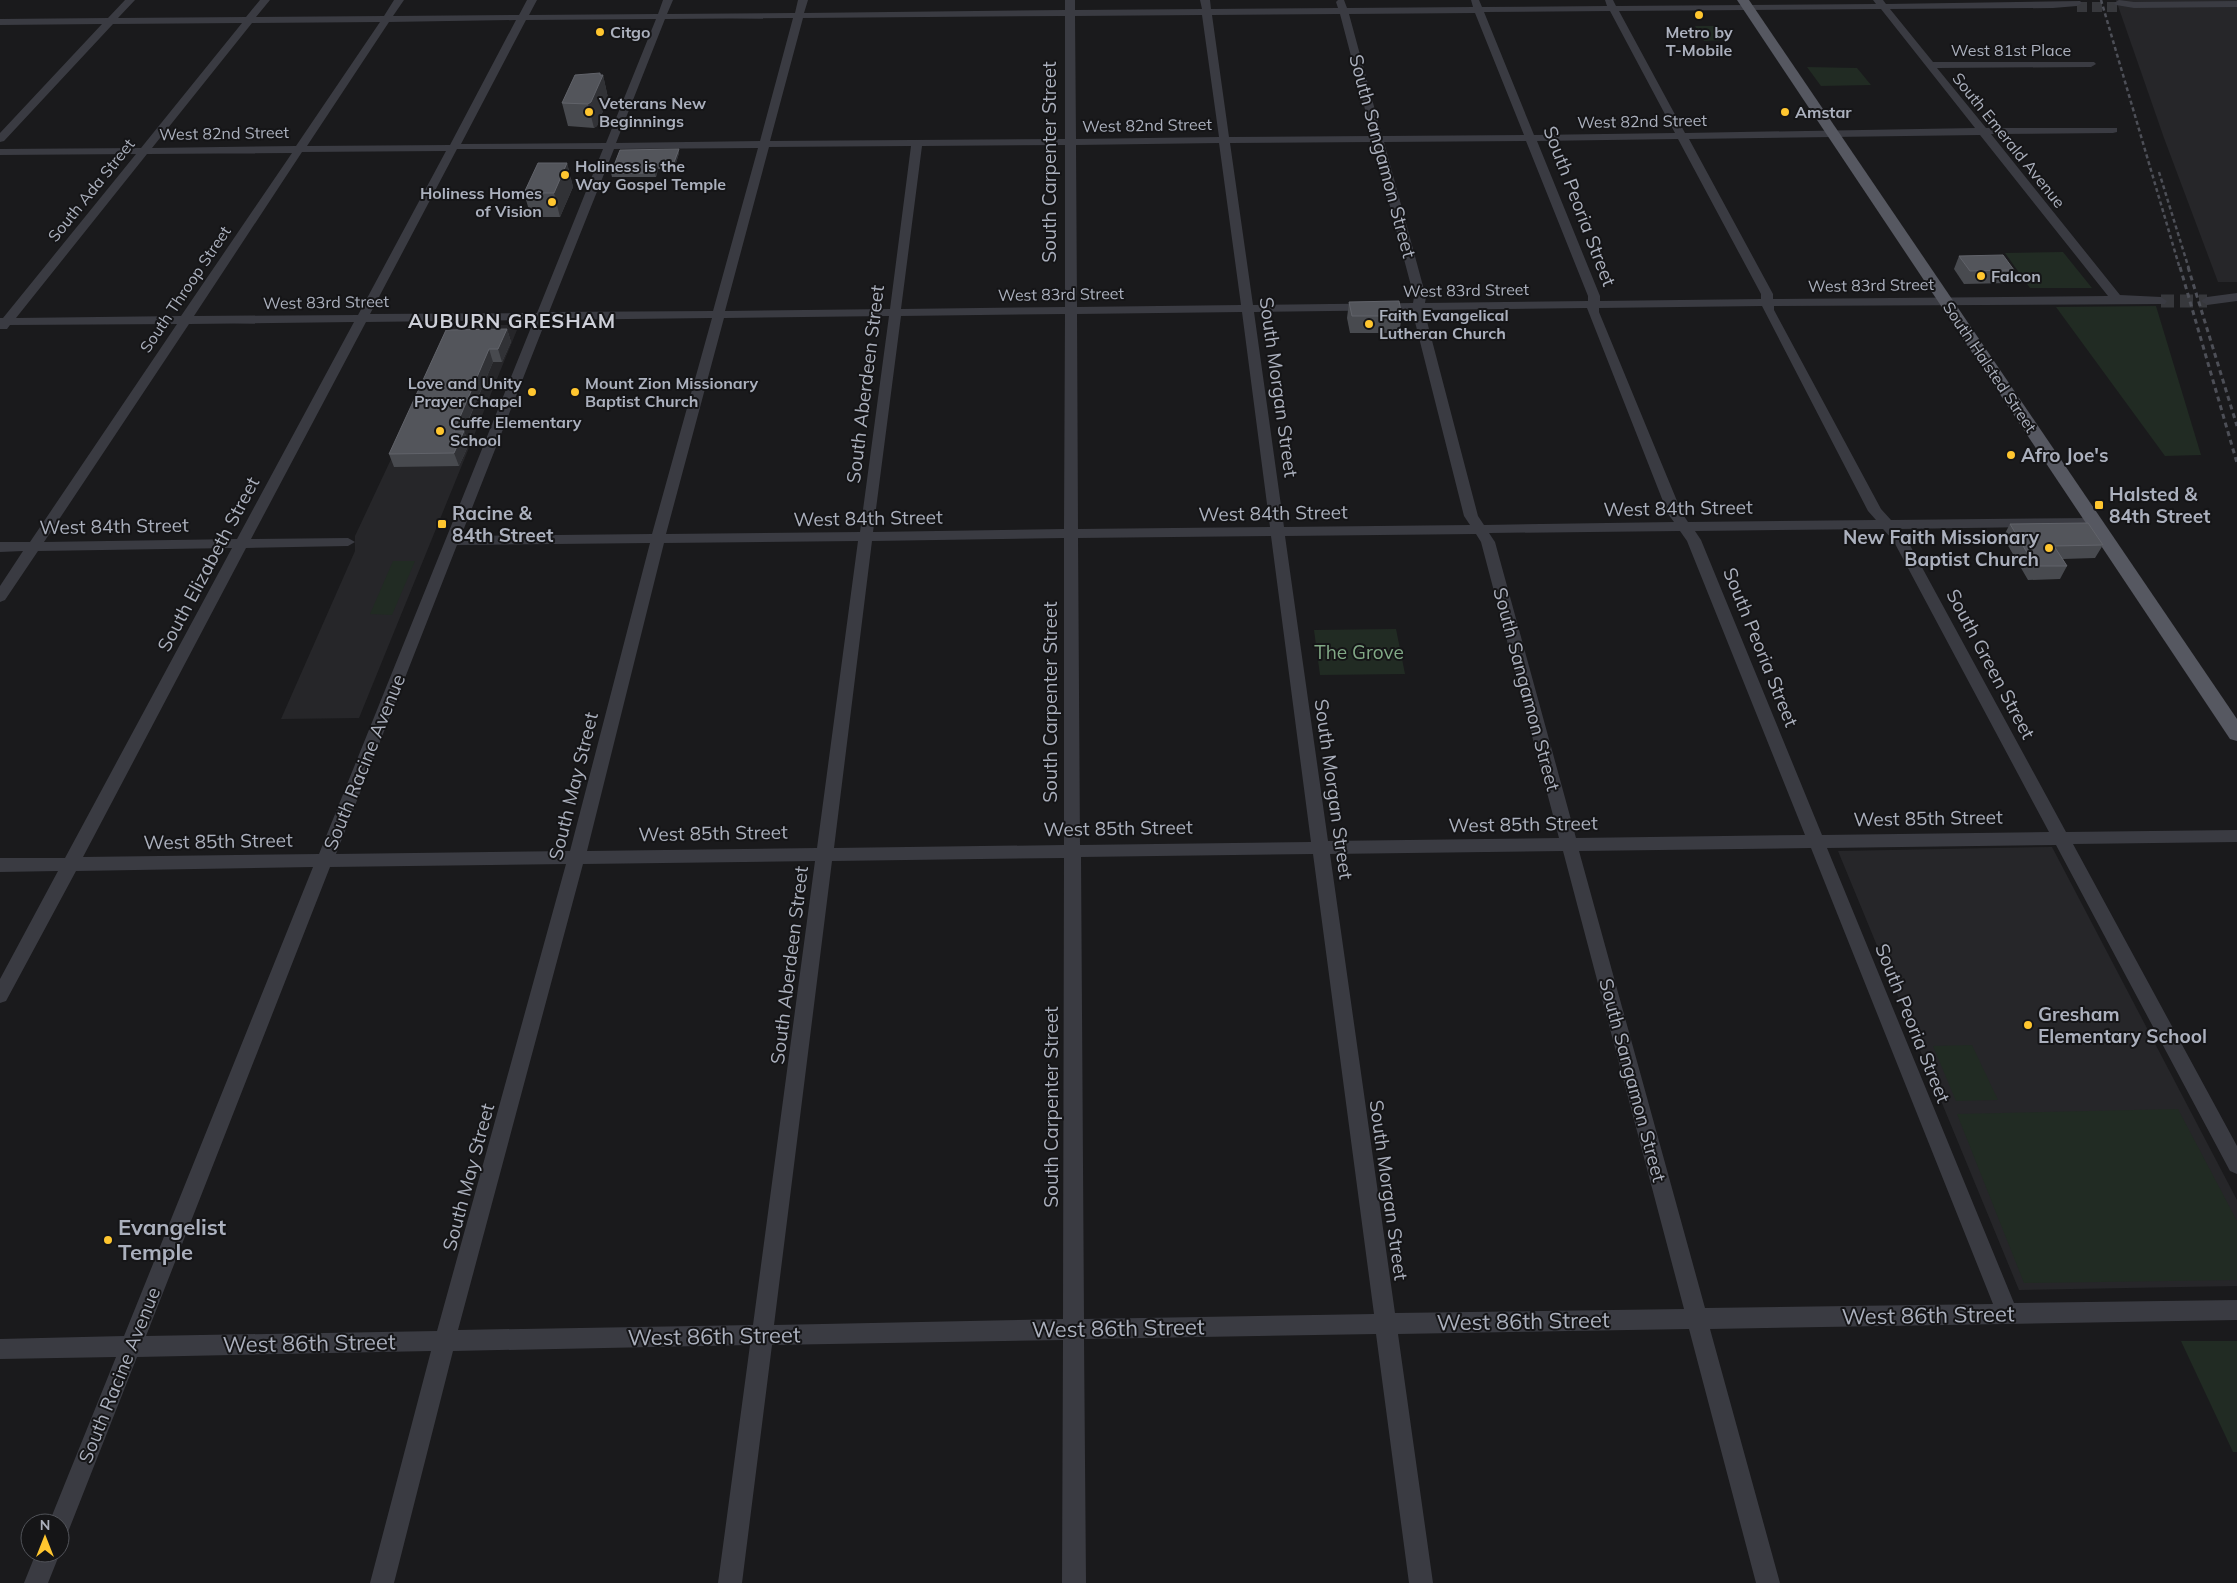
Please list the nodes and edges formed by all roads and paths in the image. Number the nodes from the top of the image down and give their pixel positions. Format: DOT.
graph roads {
  1 [pos="130,0"];
  2 [pos="265,0"];
  3 [pos="399,0"];
  4 [pos="532,0"];
  5 [pos="668,0"];
  6 [pos="803,0"];
  7 [pos="937,0"];
  8 [pos="1070,0"];
  9 [pos="1205,0"];
  10 [pos="1880,3"];
  11 [pos="2016,3"];
  12 [pos="1611,4"];
  13 [pos="1746,4"];
  14 [pos="2237,4"];
  15 [pos="1342,5"];
  16 [pos="1476,5"];
  17 [pos="2077,5"];
  18 [pos="2119,5"];
  19 [pos="1207,12"];
  20 [pos="1070,13"];
  21 [pos="935,14"];
  22 [pos="799,15"];
  23 [pos="661,16"];
  24 [pos="523,17"];
  25 [pos="386,18"];
  26 [pos="249,20"];
  27 [pos="110,21"];
  28 [pos="0,22"];
  29 [pos="2091,64"];
  30 [pos="1930,65"];
  31 [pos="2112,130"];
  32 [pos="1983,131"];
  33 [pos="1834,134"];
  34 [pos="1682,136"];
  35 [pos="1530,138"];
  36 [pos="0,139"];
  37 [pos="1379,139"];
  38 [pos="1224,140"];
  39 [pos="1070,142"];
  40 [pos="918,143"];
  41 [pos="763,145"];
  42 [pos="609,146"];
  43 [pos="454,147"];
  44 [pos="299,149"];
  45 [pos="144,150"];
  46 [pos="0,152"];
  47 [pos="2206,297"];
  48 [pos="2232,297"];
  49 [pos="2160,298"];
  50 [pos="2120,299"];
  51 [pos="1946,301"];
  52 [pos="1768,303"];
  53 [pos="1593,304"];
  54 [pos="1419,306"];
  55 [pos="1246,308"];
  56 [pos="1070,310"];
  57 [pos="2237,311"];
  58 [pos="896,312"];
  59 [pos="719,314"];
  60 [pos="541,316"];
  61 [pos="362,318"];
  62 [pos="185,320"];
  63 [pos="2,324"];
  64 [pos="2094,522"];
  65 [pos="1886,524"];
  66 [pos="1684,527"];
  67 [pos="1480,529"];
  68 [pos="1277,532"];
  69 [pos="1071,534"];
  70 [pos="866,536"];
  71 [pos="658,539"];
  72 [pos="452,541"];
  73 [pos="348,542"];
  74 [pos="242,543"];
  75 [pos="0,546"];
  76 [pos="34,546"];
  77 [pos="0,597"];
  78 [pos="2237,734"];
  79 [pos="2237,836"];
  80 [pos="2060,838"];
  81 [pos="1816,841"];
  82 [pos="1570,844"];
  83 [pos="1320,847"];
  84 [pos="1072,850"];
  85 [pos="825,853"];
  86 [pos="577,856"];
  87 [pos="324,860"];
  88 [pos="71,864"];
  89 [pos="0,865"];
  90 [pos="0,996"];
  91 [pos="2237,1165"];
  92 [pos="2237,1310"];
  93 [pos="2008,1314"];
  94 [pos="1697,1318"];
  95 [pos="1386,1324"];
  96 [pos="1073,1329"];
  97 [pos="762,1335"];
  98 [pos="445,1340"];
  99 [pos="131,1346"];
  100 [pos="0,1349"];
  101 [pos="64,1513"];
  102 [pos="44,1563"];
  103 [pos="36,1583"];
  104 [pos="382,1583"];
  105 [pos="730,1583"];
  106 [pos="1074,1583"];
  107 [pos="1421,1583"];
  108 [pos="1768,1583"];
  1 -- 27 [label="street"];
  2 -- 26 [label="street, South Ada Street"];
  3 -- 25 [label="street, South Throop Street"];
  4 -- 24 [label="street, South Elizabeth Street"];
  5 -- 23 [label="street, South Racine Avenue"];
  6 -- 22 [label="street, South May Street"];
  7 -- 21 [label="street"];
  8 -- 20 [label="street, South Carpenter Street"];
  9 -- 19 [label="street, South Morgan Street"];
  10 -- 11 [label="street"];
  10 -- 13 [label="street"];
  10 -- 30 [label="street, South Emerald Avenue"];
  11 -- 17 [label="street"];
  12 -- 13 [label="street"];
  12 -- 16 [label="street"];
  12 -- 34 [label="street, South Green Street"];
  13 -- 33 [label="main road, South Halsted Street"];
  14 -- 18 [label="street"];
  15 -- 16 [label="street"];
  15 -- 19 [label="street"];
  15 -- 37 [label="street, South Sangamon Street"];
  16 -- 35 [label="street, South Peoria Street"];
  19 -- 20 [label="street"];
  19 -- 38 [label="street, South Morgan Street"];
  20 -- 21 [label="street"];
  20 -- 39 [label="street, South Carpenter Street"];
  21 -- 22 [label="street"];
  22 -- 23 [label="street"];
  22 -- 41 [label="street, South May Street"];
  23 -- 24 [label="street"];
  23 -- 42 [label="street, South Racine Avenue"];
  24 -- 25 [label="street"];
  24 -- 43 [label="street, South Elizabeth Street"];
  25 -- 26 [label="street"];
  25 -- 44 [label="street, South Throop Street"];
  26 -- 27 [label="street"];
  26 -- 45 [label="street, South Ada Street"];
  27 -- 28 [label="street"];
  27 -- 36 [label="street"];
  29 -- 30 [label="street, West 81st Place"];
  30 -- 32 [label="street, South Emerald Avenue"];
  31 -- 32 [label="street, West 82nd Street"];
  32 -- 33 [label="street, West 82nd Street"];
  32 -- 50 [label="street, South Emerald Avenue"];
  33 -- 34 [label="street, West 82nd Street"];
  33 -- 51 [label="main road, South Halsted Street"];
  34 -- 35 [label="street, West 82nd Street"];
  34 -- 52 [label="street, South Green Street"];
  35 -- 37 [label="street, West 82nd Street"];
  35 -- 53 [label="street, South Peoria Street"];
  37 -- 38 [label="street, West 82nd Street"];
  37 -- 54 [label="street, South Sangamon Street"];
  38 -- 39 [label="street, West 82nd Street"];
  38 -- 55 [label="street, South Morgan Street"];
  39 -- 40 [label="street, West 82nd Street"];
  39 -- 56 [label="street, South Carpenter Street"];
  40 -- 41 [label="street, West 82nd Street"];
  40 -- 58 [label="street, South Aberdeen Street"];
  41 -- 42 [label="street, West 82nd Street"];
  41 -- 59 [label="street, South May Street"];
  42 -- 43 [label="street, West 82nd Street"];
  42 -- 60 [label="street, South Racine Avenue"];
  43 -- 44 [label="street, West 82nd Street"];
  43 -- 61 [label="street, South Elizabeth Street"];
  44 -- 45 [label="street, West 82nd Street"];
  44 -- 62 [label="street, South Throop Street"];
  45 -- 46 [label="street, West 82nd Street"];
  45 -- 63 [label="street, South Ada Street"];
  47 -- 48 [label="street"];
  48 -- 57 [label="street"];
  49 -- 50 [label="street, West 83rd Street"];
  50 -- 51 [label="street, West 83rd Street"];
  51 -- 52 [label="street, West 83rd Street"];
  51 -- 64 [label="main road, South Halsted Street"];
  52 -- 53 [label="street, West 83rd Street"];
  52 -- 65 [label="street, South Green Street"];
  53 -- 54 [label="street, West 83rd Street"];
  53 -- 66 [label="street, South Peoria Street"];
  54 -- 55 [label="street, West 83rd Street"];
  54 -- 67 [label="street, South Sangamon Street"];
  55 -- 56 [label="street, West 83rd Street"];
  55 -- 68 [label="street, South Morgan Street"];
  56 -- 58 [label="street, West 83rd Street"];
  56 -- 69 [label="street, South Carpenter Street"];
  58 -- 59 [label="street, West 83rd Street"];
  58 -- 70 [label="street, South Aberdeen Street"];
  59 -- 60 [label="street, West 83rd Street"];
  59 -- 71 [label="street, South May Street"];
  60 -- 61 [label="street, West 83rd Street"];
  60 -- 72 [label="street, South Racine Avenue"];
  61 -- 62 [label="street, West 83rd Street"];
  61 -- 74 [label="street, South Elizabeth Street"];
  62 -- 63 [label="street, West 83rd Street"];
  62 -- 76 [label="street, South Throop Street"];
  64 -- 65 [label="street, West 84th Street"];
  64 -- 78 [label="main road, South Halsted Street"];
  65 -- 66 [label="street, West 84th Street"];
  65 -- 80 [label="street, South Green Street"];
  66 -- 67 [label="street, West 84th Street"];
  66 -- 81 [label="street, South Peoria Street"];
  67 -- 68 [label="street, West 84th Street"];
  67 -- 82 [label="street, South Sangamon Street"];
  68 -- 69 [label="street, West 84th Street"];
  68 -- 83 [label="street, South Morgan Street"];
  69 -- 70 [label="street, West 84th Street"];
  69 -- 84 [label="street, South Carpenter Street"];
  70 -- 71 [label="street, West 84th Street"];
  70 -- 85 [label="street, South Aberdeen Street"];
  71 -- 72 [label="street, West 84th Street"];
  71 -- 86 [label="street, South May Street"];
  72 -- 87 [label="street, South Racine Avenue"];
  73 -- 74 [label="street, West 84th Street"];
  74 -- 76 [label="street, West 84th Street"];
  74 -- 88 [label="street, South Elizabeth Street"];
  75 -- 76 [label="street, West 84th Street"];
  76 -- 77 [label="street, South Throop Street"];
  79 -- 80 [label="street, West 85th Street"];
  80 -- 81 [label="street, West 85th Street"];
  80 -- 91 [label="street, South Green Street"];
  81 -- 82 [label="street, West 85th Street"];
  81 -- 93 [label="street, South Peoria Street"];
  82 -- 83 [label="street, West 85th Street"];
  82 -- 94 [label="street, South Sangamon Street"];
  83 -- 84 [label="street, West 85th Street"];
  83 -- 95 [label="street, South Morgan Street"];
  84 -- 85 [label="street, West 85th Street"];
  84 -- 96 [label="street, South Carpenter Street"];
  85 -- 86 [label="street, West 85th Street"];
  85 -- 97 [label="street, South Aberdeen Street"];
  86 -- 87 [label="street, West 85th Street"];
  86 -- 98 [label="street, South May Street"];
  87 -- 88 [label="street, West 85th Street"];
  87 -- 99 [label="street, South Racine Avenue"];
  88 -- 89 [label="street, West 85th Street"];
  88 -- 90 [label="street, South Elizabeth Street"];
  92 -- 93 [label="street, West 86th Street"];
  93 -- 94 [label="street, West 86th Street"];
  94 -- 95 [label="street, West 86th Street"];
  94 -- 108 [label="street, South Sangamon Street"];
  95 -- 96 [label="street, West 86th Street"];
  95 -- 107 [label="street, South Morgan Street"];
  96 -- 97 [label="street, West 86th Street"];
  96 -- 106 [label="street, South Carpenter Street"];
  97 -- 98 [label="street, West 86th Street"];
  97 -- 105 [label="street, South Aberdeen Street"];
  98 -- 99 [label="street, West 86th Street"];
  98 -- 104 [label="street, South May Street"];
  99 -- 100 [label="street, West 86th Street"];
  99 -- 101 [label="street, South Racine Avenue"];
  102 -- 103 [label="street"];
}
